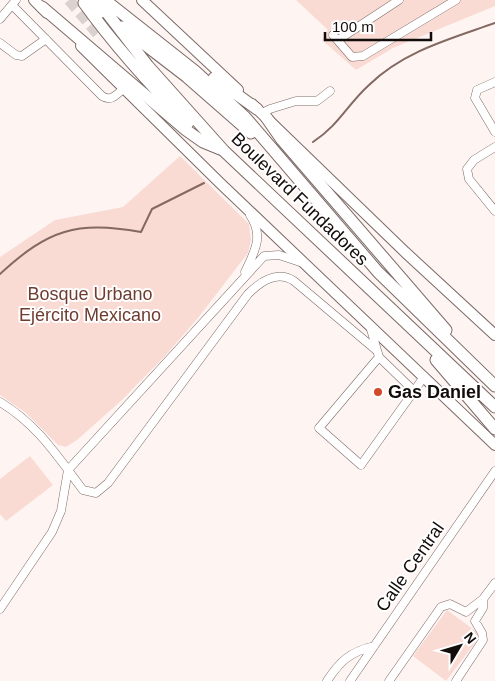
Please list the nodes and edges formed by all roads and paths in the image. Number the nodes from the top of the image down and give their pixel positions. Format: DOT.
graph roads {
  1 [pos="83,0"];
  2 [pos="97,0"];
  3 [pos="105,0"];
  4 [pos="116,0"];
  5 [pos="142,0"];
  6 [pos="399,0"];
  7 [pos="456,0"];
  8 [pos="14,3"];
  9 [pos="37,3"];
  10 [pos="0,19"];
  11 [pos="101,38"];
  12 [pos="46,39"];
  13 [pos="0,42"];
  14 [pos="495,82"];
  15 [pos="123,89"];
  16 [pos="330,91"];
  17 [pos="262,113"];
  18 [pos="495,132"];
  19 [pos="202,137"];
  20 [pos="495,147"];
  21 [pos="224,151"];
  22 [pos="301,163"];
  23 [pos="243,205"];
  24 [pos="495,211"];
  25 [pos="304,263"];
  26 [pos="243,276"];
  27 [pos="370,324"];
  28 [pos="408,326"];
  29 [pos="495,335"];
  30 [pos="377,354"];
  31 [pos="423,378"];
  32 [pos="495,386"];
  33 [pos="414,391"];
  34 [pos="0,402"];
  35 [pos="495,407"];
  36 [pos="495,429"];
  37 [pos="495,445"];
  38 [pos="68,470"];
  39 [pos="495,471"];
  40 [pos="495,583"];
  41 [pos="483,600"];
  42 [pos="0,609"];
  43 [pos="374,646"];
  44 [pos="327,681"];
  45 [pos="350,681"];
  46 [pos="389,681"];
  47 [pos="456,681"];
  1 -- 19 [label="highway"];
  1 -- 22 [label="highway"];
  2 -- 21 [label="highway, Boulevard Fundadores"];
  3 -- 22 [label="highway, Boulevard Fundadores"];
  4 -- 17 [label="highway"];
  5 -- 17 [label="main road"];
  6 -- 7 [label="street"];
  8 -- 10 [label="street"];
  8 -- 12 [label="street"];
  9 -- 15 [label="main road"];
  9 -- 21 [label="highway"];
  11 -- 19 [label="highway"];
  12 -- 13 [label="street"];
  12 -- 15 [label="street"];
  14 -- 18 [label="street"];
  15 -- 23 [label="main road"];
  16 -- 17 [label="street"];
  17 -- 22 [label="highway"];
  19 -- 21 [label="highway"];
  20 -- 24 [label="street"];
  21 -- 28 [label="highway, Boulevard Fundadores"];
  22 -- 29 [label="main road"];
  22 -- 32 [label="highway, Boulevard Fundadores"];
  23 -- 25 [label="main road"];
  23 -- 26 [label="street"];
  25 -- 26 [label="street"];
  25 -- 27 [label="main road"];
  26 -- 38 [label="street"];
  27 -- 30 [label="street"];
  27 -- 31 [label="main road"];
  28 -- 35 [label="highway, Boulevard Fundadores"];
  28 -- 36 [label="highway"];
  30 -- 33 [label="street"];
  30 -- 33 [label="street"];
  30 -- 38 [label="street"];
  31 -- 33 [label="street"];
  31 -- 37 [label="main road"];
  34 -- 38 [label="street"];
  38 -- 42 [label="street"];
  39 -- 43 [label="street, Calle Central"];
  40 -- 41 [label="street"];
  41 -- 46 [label="street"];
  41 -- 47 [label="street"];
  43 -- 44 [label="street"];
  43 -- 45 [label="street, Calle Central"];
}
